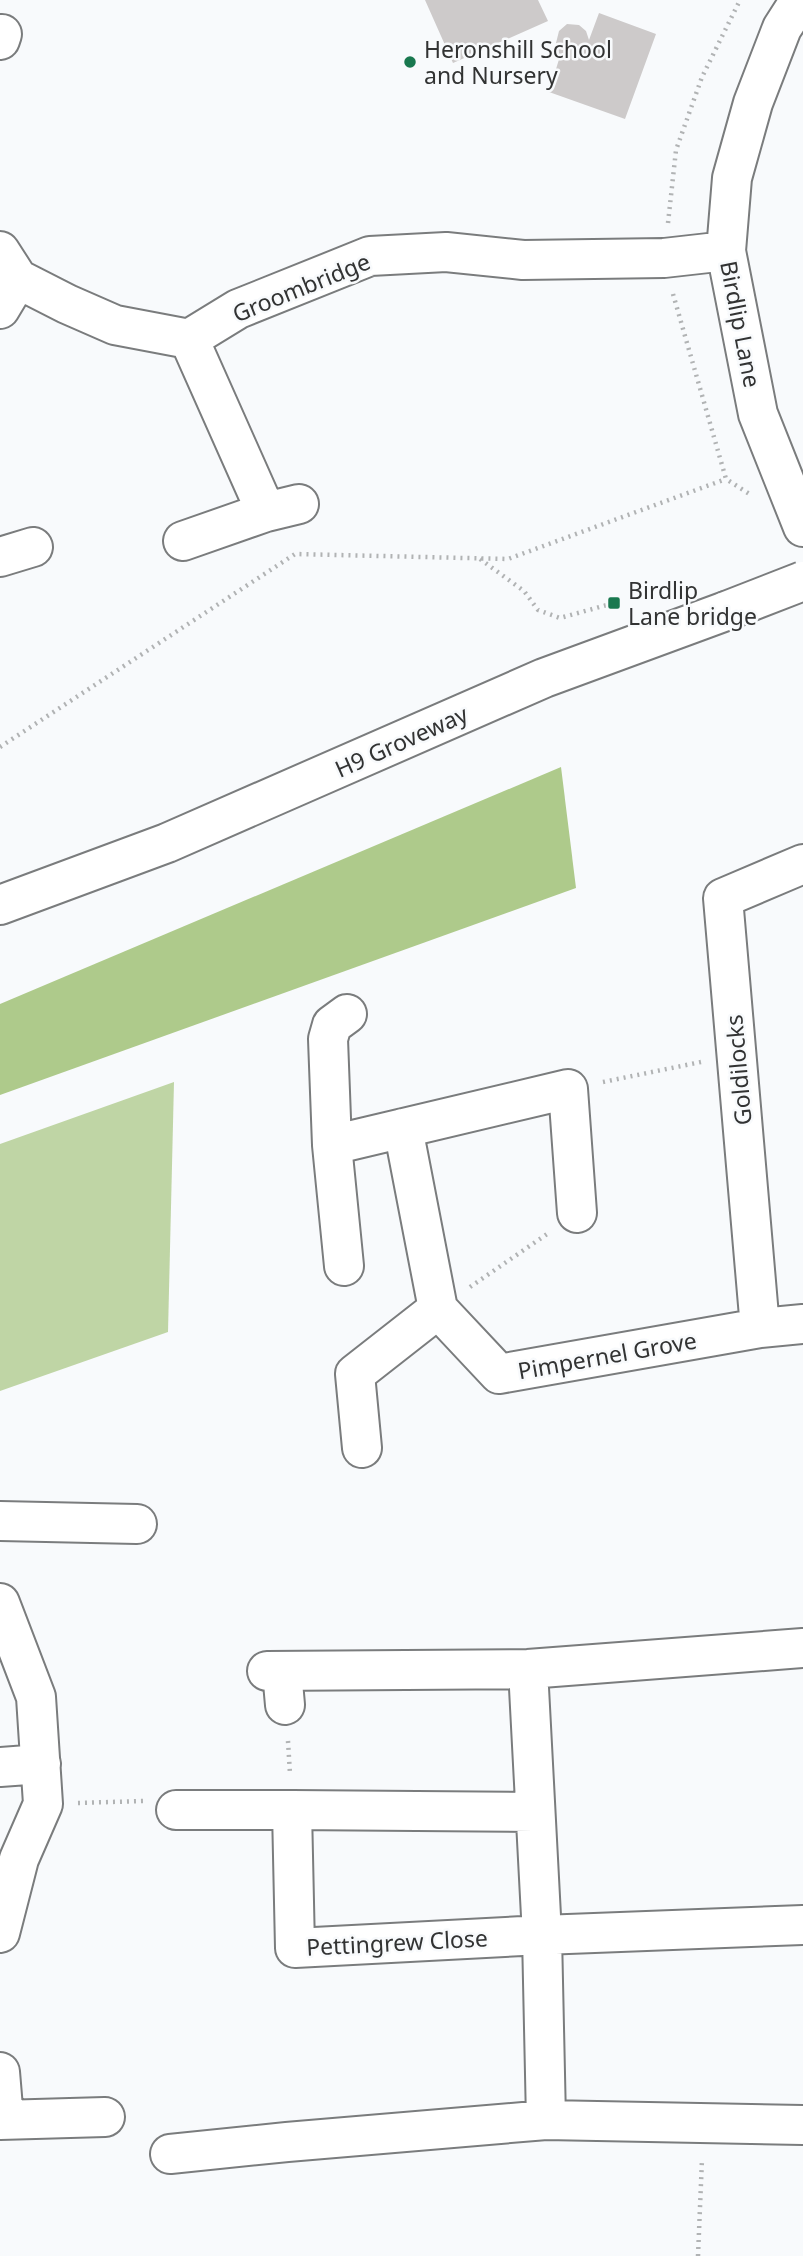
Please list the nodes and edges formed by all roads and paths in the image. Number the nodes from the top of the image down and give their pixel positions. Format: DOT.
graph roads {
  1 [pos="800,0"];
  2 [pos="0,34"];
  3 [pos="0,40"];
  4 [pos="726,251"];
  5 [pos="6,280"];
  6 [pos="189,339"];
  7 [pos="726,479"];
  8 [pos="803,527"];
  9 [pos="183,541"];
  10 [pos="479,558"];
  11 [pos="803,581"];
  12 [pos="614,603"];
  13 [pos="0,747"];
  14 [pos="803,864"];
  15 [pos="0,905"];
  16 [pos="347,1014"];
  17 [pos="737,1055"];
  18 [pos="568,1089"];
  19 [pos="403,1128"];
  20 [pos="332,1145"];
  21 [pos="578,1213"];
  22 [pos="344,1266"];
  23 [pos="438,1310"];
  24 [pos="803,1324"];
  25 [pos="760,1328"];
  26 [pos="362,1448"];
  27 [pos="0,1521"];
  28 [pos="137,1524"];
  29 [pos="0,1603"];
  30 [pos="803,1648"];
  31 [pos="528,1669"];
  32 [pos="278,1682"];
  33 [pos="41,1764"];
  34 [pos="0,1767"];
  35 [pos="43,1804"];
  36 [pos="176,1810"];
  37 [pos="292,1810"];
  38 [pos="534,1812"];
  39 [pos="803,1925"];
  40 [pos="0,1933"];
  41 [pos="542,1935"];
  42 [pos="0,2072"];
  43 [pos="105,2118"];
  44 [pos="2,2120"];
  45 [pos="546,2120"];
  46 [pos="704,2124"];
  47 [pos="803,2125"];
  48 [pos="170,2154"];
  49 [pos="698,2256"];
  1 -- 4 [label="street, Birdlip Lane"];
  2 -- 3 [label="street"];
  4 -- 6 [label="street, Groombridge"];
  4 -- 8 [label="street, Birdlip Lane"];
  5 -- 6 [label="street"];
  6 -- 9 [label="street"];
  7 -- 10 [label="path"];
  10 -- 12 [label="path"];
  10 -- 13 [label="path"];
  11 -- 15 [label="street, H9 Groveway, bridge"];
  14 -- 17 [label="street, Goldilocks"];
  16 -- 20 [label="street"];
  17 -- 18 [label="path"];
  17 -- 25 [label="street, Goldilocks"];
  18 -- 19 [label="street"];
  18 -- 21 [label="street"];
  19 -- 20 [label="street"];
  19 -- 23 [label="street"];
  20 -- 22 [label="street"];
  21 -- 23 [label="path"];
  23 -- 25 [label="street, Pimpernel Grove"];
  23 -- 26 [label="street"];
  24 -- 25 [label="street, Pimpernel Grove"];
  27 -- 28 [label="street"];
  29 -- 33 [label="street"];
  30 -- 31 [label="street"];
  31 -- 32 [label="street"];
  31 -- 38 [label="street"];
  32 -- 37 [label="path"];
  33 -- 34 [label="street"];
  33 -- 35 [label="street"];
  35 -- 36 [label="path"];
  35 -- 40 [label="street"];
  36 -- 37 [label="street"];
  37 -- 38 [label="street"];
  37 -- 41 [label="street, Pettingrew Close"];
  38 -- 41 [label="street"];
  39 -- 41 [label="street, Pettingrew Close"];
  41 -- 45 [label="street"];
  42 -- 44 [label="street"];
  43 -- 44 [label="street"];
  45 -- 46 [label="street"];
  45 -- 48 [label="street"];
  46 -- 47 [label="street"];
  46 -- 49 [label="path"];
}
